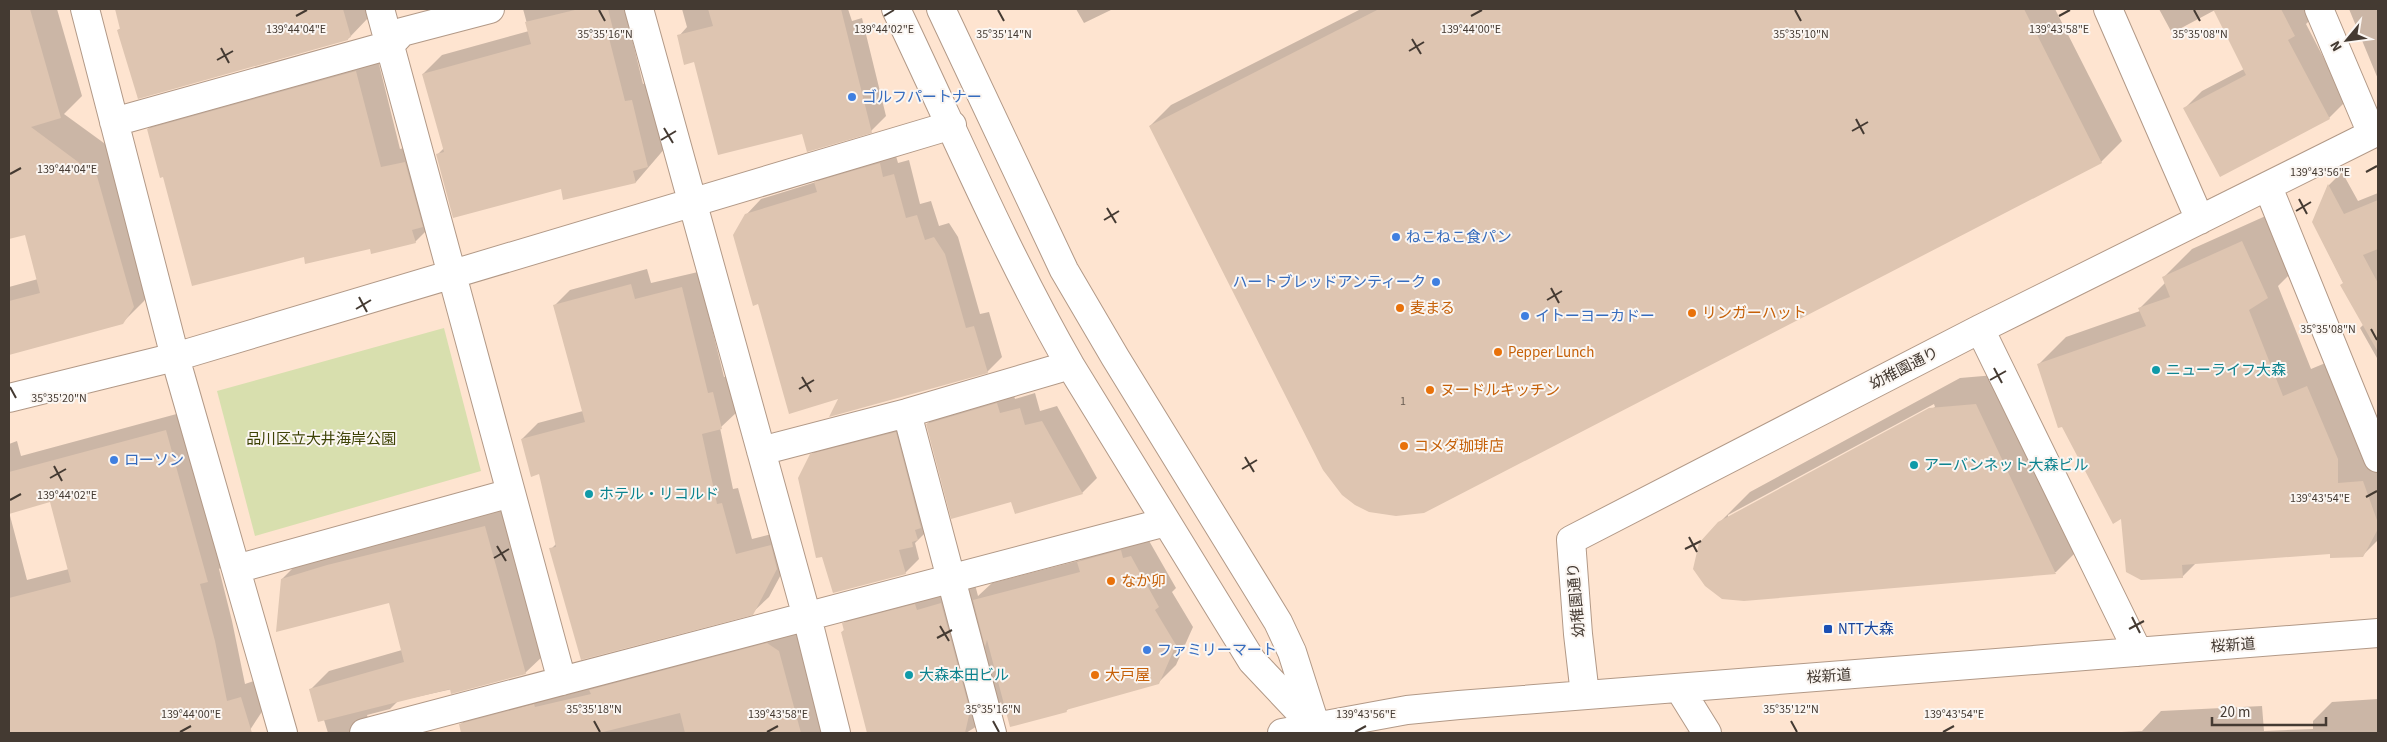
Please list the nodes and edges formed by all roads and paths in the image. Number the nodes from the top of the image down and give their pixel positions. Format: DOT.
graph roads {
  1 [pos="85,9"];
  2 [pos="380,9"];
  3 [pos="490,9"];
  4 [pos="639,9"];
  5 [pos="896,9"];
  6 [pos="941,9"];
  7 [pos="2108,9"];
  8 [pos="2318,9"];
  9 [pos="390,45"];
  10 [pos="114,122"];
  11 [pos="952,125"];
  12 [pos="2375,132"];
  13 [pos="2268,187"];
  14 [pos="692,204"];
  15 [pos="2200,220"];
  16 [pos="452,274"];
  17 [pos="1980,329"];
  18 [pos="175,357"];
  19 [pos="1070,365"];
  20 [pos="9,398"];
  21 [pos="907,414"];
  22 [pos="761,451"];
  23 [pos="2378,458"];
  24 [pos="511,493"];
  25 [pos="1166,522"];
  26 [pos="236,569"];
  27 [pos="950,579"];
  28 [pos="807,617"];
  29 [pos="2378,633"];
  30 [pos="2138,652"];
  31 [pos="562,681"];
  32 [pos="1679,688"];
  33 [pos="1585,695"];
  34 [pos="1318,730"];
  35 [pos="283,733"];
  36 [pos="364,733"];
  37 [pos="836,733"];
  38 [pos="992,733"];
  39 [pos="1282,733"];
  40 [pos="1707,733"];
  1 -- 10 [label="street"];
  2 -- 9 [label="street"];
  3 -- 9 [label="street"];
  4 -- 14 [label="street"];
  5 -- 11 [label="street"];
  6 -- 34 [label="street"];
  7 -- 15 [label="street"];
  8 -- 12 [label="street"];
  9 -- 10 [label="street"];
  9 -- 16 [label="street"];
  10 -- 18 [label="street"];
  11 -- 14 [label="street"];
  11 -- 19 [label="street"];
  12 -- 13 [label="street, 幼稚園通り"];
  13 -- 15 [label="street, 幼稚園通り"];
  13 -- 23 [label="street"];
  14 -- 16 [label="street"];
  14 -- 22 [label="street"];
  15 -- 17 [label="street, 幼稚園通り"];
  16 -- 18 [label="street"];
  16 -- 24 [label="street"];
  17 -- 30 [label="street"];
  17 -- 33 [label="street, 幼稚園通り"];
  18 -- 20 [label="street"];
  18 -- 26 [label="street"];
  19 -- 21 [label="street"];
  19 -- 25 [label="street"];
  21 -- 22 [label="street"];
  21 -- 27 [label="street"];
  22 -- 28 [label="street"];
  24 -- 26 [label="street"];
  24 -- 31 [label="street"];
  25 -- 27 [label="street"];
  25 -- 34 [label="street"];
  26 -- 35 [label="street"];
  27 -- 28 [label="street"];
  27 -- 38 [label="street"];
  28 -- 31 [label="street"];
  28 -- 37 [label="street"];
  29 -- 30 [label="street, 桜新道"];
  30 -- 32 [label="street, 桜新道"];
  31 -- 36 [label="street"];
  32 -- 33 [label="street, 桜新道"];
  32 -- 40 [label="street"];
  33 -- 34 [label="street, 桜新道"];
  34 -- 39 [label="street, 桜新道"];
}
